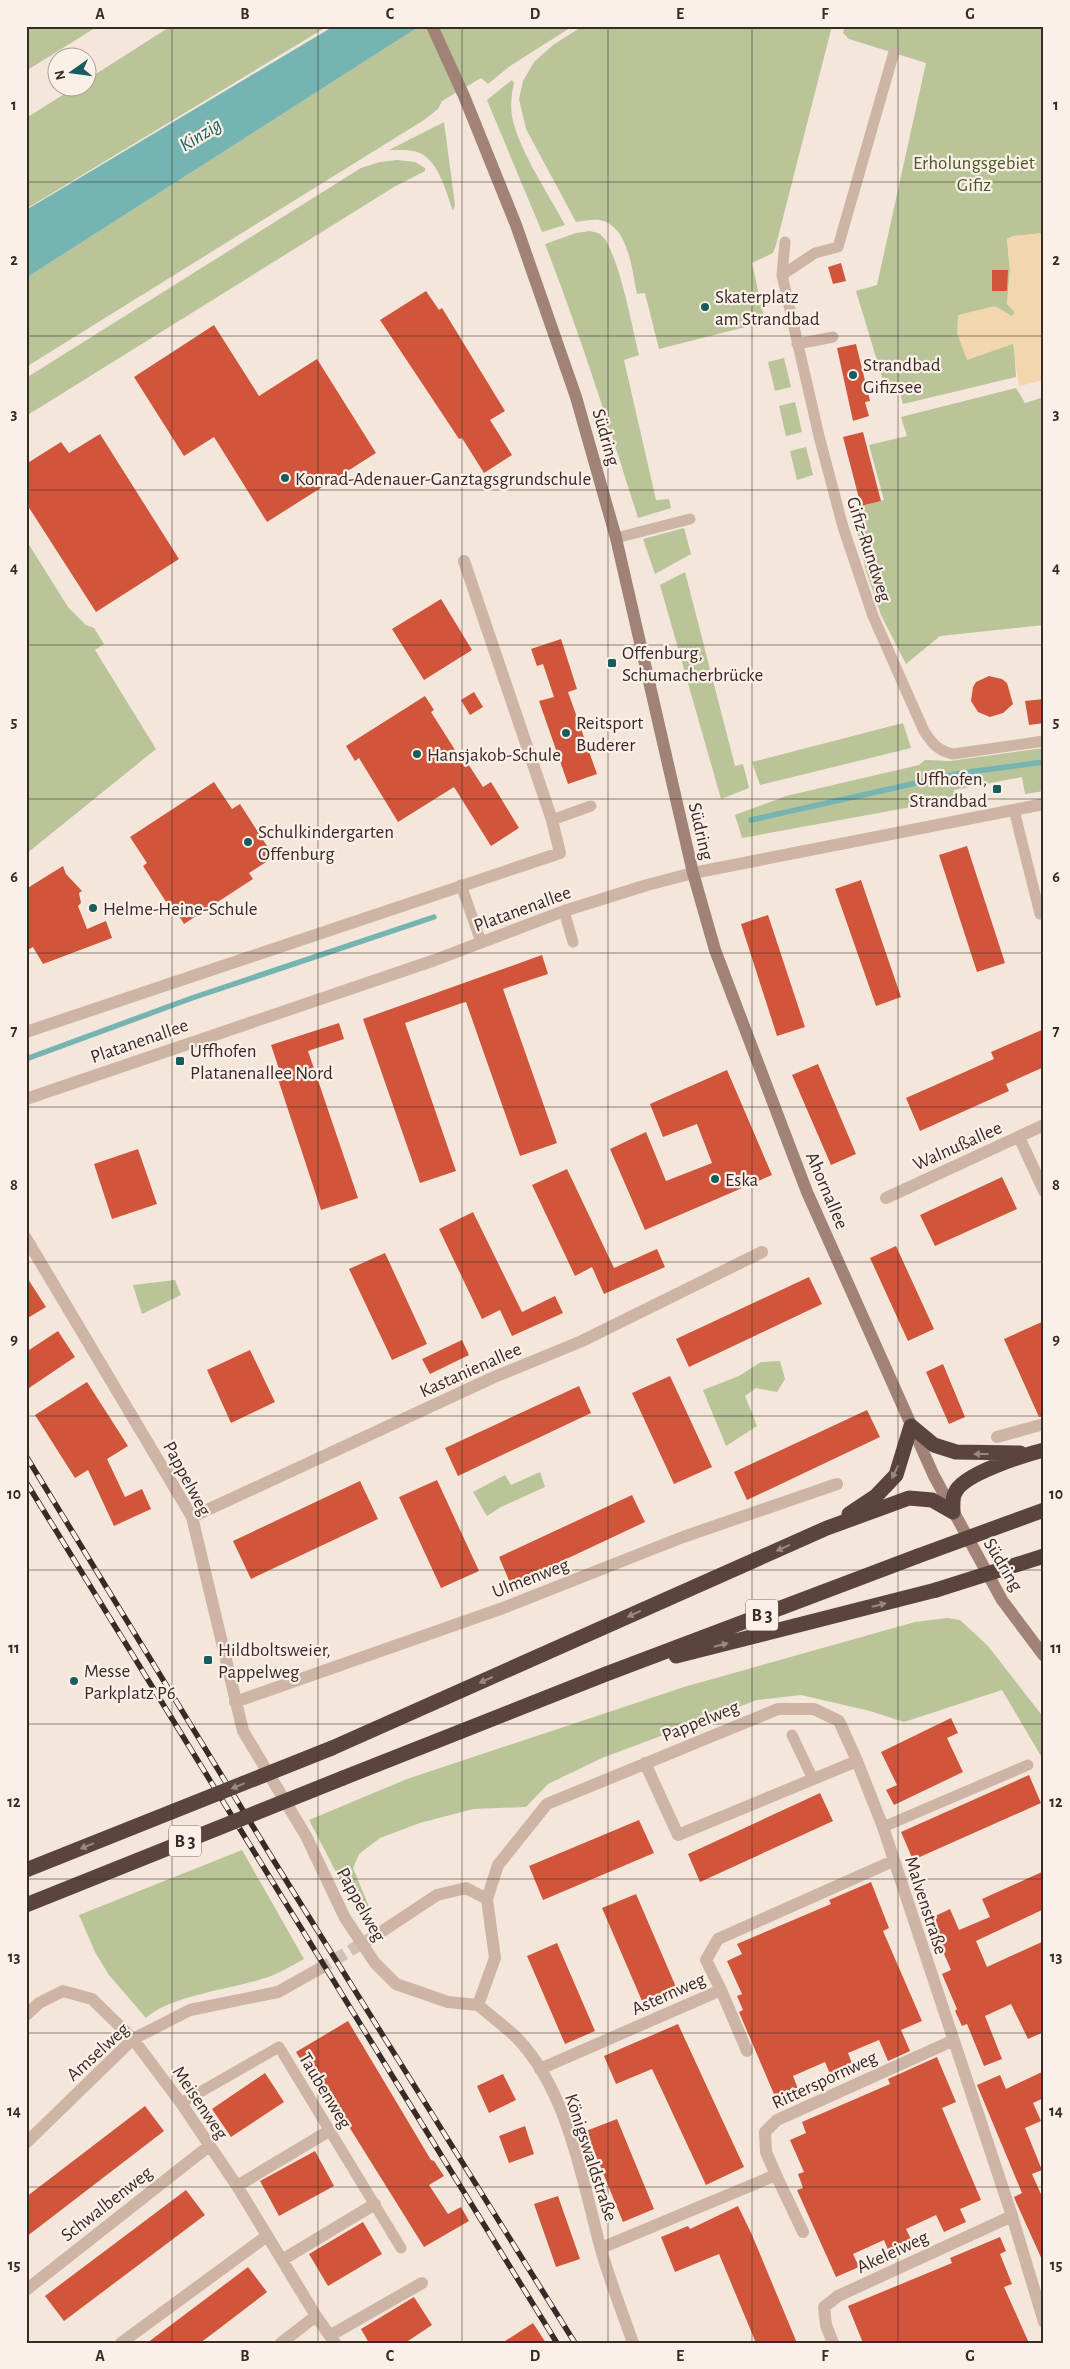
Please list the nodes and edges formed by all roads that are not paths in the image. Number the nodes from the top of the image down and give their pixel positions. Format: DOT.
graph roads {
  1 [pos="432,26"];
  2 [pos="894,52"];
  3 [pos="785,242"];
  4 [pos="782,275"];
  5 [pos="833,337"];
  6 [pos="797,344"];
  7 [pos="690,519"];
  8 [pos="616,538"];
  9 [pos="464,561"];
  10 [pos="1044,741"];
  11 [pos="1044,804"];
  12 [pos="591,806"];
  13 [pos="1014,810"];
  14 [pos="552,820"];
  15 [pos="693,874"];
  16 [pos="462,885"];
  17 [pos="564,911"];
  18 [pos="1040,914"];
  19 [pos="481,942"];
  20 [pos="573,942"];
  21 [pos="26,1032"];
  22 [pos="26,1099"];
  23 [pos="1044,1125"];
  24 [pos="1018,1137"];
  25 [pos="1044,1191"];
  26 [pos="886,1198"];
  27 [pos="26,1238"];
  28 [pos="762,1252"];
  29 [pos="1044,1424"];
  30 [pos="911,1426"];
  31 [pos="997,1437"];
  32 [pos="1037,1452"];
  33 [pos="837,1484"];
  34 [pos="1044,1510"];
  35 [pos="953,1512"];
  36 [pos="192,1517"];
  37 [pos="827,1528"];
  38 [pos="1044,1556"];
  39 [pos="1044,1656"];
  40 [pos="606,1674"];
  41 [pos="235,1702"];
  42 [pos="792,1735"];
  43 [pos="857,1761"];
  44 [pos="644,1763"];
  45 [pos="1028,1766"];
  46 [pos="813,1780"];
  47 [pos="883,1827"];
  48 [pos="893,1861"];
  49 [pos="26,1870"];
  50 [pos="487,1899"];
  51 [pos="26,1905"];
  52 [pos="378,1934"];
  53 [pos="319,1969"];
  54 [pos="720,1990"];
  55 [pos="478,2005"];
  56 [pos="26,2015"];
  57 [pos="133,2039"];
  58 [pos="952,2041"];
  59 [pos="747,2051"];
  60 [pos="540,2070"];
  61 [pos="181,2103"];
  62 [pos="329,2131"];
  63 [pos="26,2143"];
  64 [pos="209,2146"];
  65 [pos="776,2174"];
  66 [pos="236,2186"];
  67 [pos="375,2204"];
  68 [pos="1012,2216"];
  69 [pos="803,2232"];
  70 [pos="267,2236"];
  71 [pos="401,2248"];
  72 [pos="601,2248"];
  73 [pos="282,2260"];
  74 [pos="422,2283"];
  75 [pos="26,2290"];
  76 [pos="316,2316"];
  77 [pos="1044,2322"];
  78 [pos="333,2339"];
  79 [pos="121,2343"];
  80 [pos="280,2343"];
  81 [pos="633,2343"];
  82 [pos="833,2343"];
  1 -- 8 [label="street, Südring"];
  2 -- 4 [label="lane"];
  3 -- 4 [label="lane, Gifiz-Rundweg"];
  4 -- 6 [label="lane, Gifiz-Rundweg"];
  5 -- 6 [label="lane"];
  6 -- 10 [label="lane, Gifiz-Rundweg"];
  7 -- 8 [label="lane"];
  8 -- 15 [label="street, Südring"];
  9 -- 14 [label="street, Platanenallee"];
  11 -- 13 [label="street, Platanenallee"];
  12 -- 14 [label="lane"];
  13 -- 15 [label="street, Platanenallee"];
  13 -- 18 [label="lane"];
  14 -- 16 [label="street, Platanenallee"];
  15 -- 17 [label="street, Platanenallee"];
  15 -- 30 [label="street, Ahornallee"];
  16 -- 19 [label="lane"];
  16 -- 21 [label="street, Platanenallee"];
  17 -- 19 [label="street, Platanenallee"];
  17 -- 20 [label="lane"];
  19 -- 22 [label="street, Platanenallee"];
  23 -- 24 [label="street, Walnußallee"];
  24 -- 25 [label="street"];
  24 -- 26 [label="street, Walnußallee"];
  27 -- 36 [label="street, Pappelweg"];
  28 -- 36 [label="street, Kastanienallee"];
  29 -- 31 [label="street"];
  32 -- 30 [label="highway, one-way"];
  30 -- 35 [label="street, Ahornallee"];
  30 -- 37 [label="highway, one-way"];
  32 -- 35 [label="highway"];
  33 -- 41 [label="street, Ulmenweg"];
  34 -- 40 [label="highway, B 3, bridge"];
  35 -- 37 [label="highway"];
  35 -- 39 [label="street, Südring"];
  36 -- 41 [label="street, Pappelweg"];
  37 -- 49 [label="highway, one-way, bridge"];
  40 -- 38 [label="highway, one-way, bridge"];
  40 -- 51 [label="highway, B 3, bridge"];
  41 -- 55 [label="street, Pappelweg"];
  42 -- 46 [label="lane"];
  43 -- 44 [label="street, Pappelweg"];
  43 -- 46 [label="street"];
  43 -- 47 [label="street, Malvenstraße"];
  44 -- 46 [label="street"];
  44 -- 50 [label="street, Pappelweg"];
  45 -- 47 [label="lane"];
  47 -- 48 [label="street, Malvenstraße"];
  48 -- 54 [label="street, Asternweg"];
  48 -- 58 [label="street, Malvenstraße"];
  50 -- 52 [label="street"];
  50 -- 55 [label="street, Pappelweg"];
  53 -- 57 [label="street, Amselweg"];
  54 -- 59 [label="street"];
  54 -- 60 [label="street, Asternweg"];
  55 -- 60 [label="street, Königswaldstraße"];
  56 -- 57 [label="street, Meisenweg"];
  57 -- 61 [label="street, Meisenweg"];
  57 -- 63 [label="street, Amselweg"];
  58 -- 65 [label="street, Ritterspornweg"];
  58 -- 68 [label="street, Malvenstraße"];
  60 -- 72 [label="street, Königswaldstraße"];
  61 -- 62 [label="lane, Taubenweg"];
  61 -- 64 [label="street, Meisenweg"];
  62 -- 66 [label="street"];
  62 -- 67 [label="lane, Taubenweg"];
  64 -- 66 [label="street, Meisenweg"];
  64 -- 75 [label="street, Schwalbenweg"];
  65 -- 69 [label="street"];
  65 -- 72 [label="street"];
  66 -- 70 [label="street, Meisenweg"];
  67 -- 71 [label="lane, Taubenweg"];
  67 -- 73 [label="street"];
  68 -- 77 [label="street, Malvenstraße"];
  68 -- 82 [label="street, Akeleiweg"];
  70 -- 73 [label="street, Meisenweg"];
  70 -- 79 [label="street"];
  72 -- 81 [label="street, Königswaldstraße"];
  73 -- 76 [label="street, Meisenweg"];
  74 -- 78 [label="street, Meisenweg"];
  76 -- 78 [label="street, Meisenweg"];
  76 -- 80 [label="street"];
}
